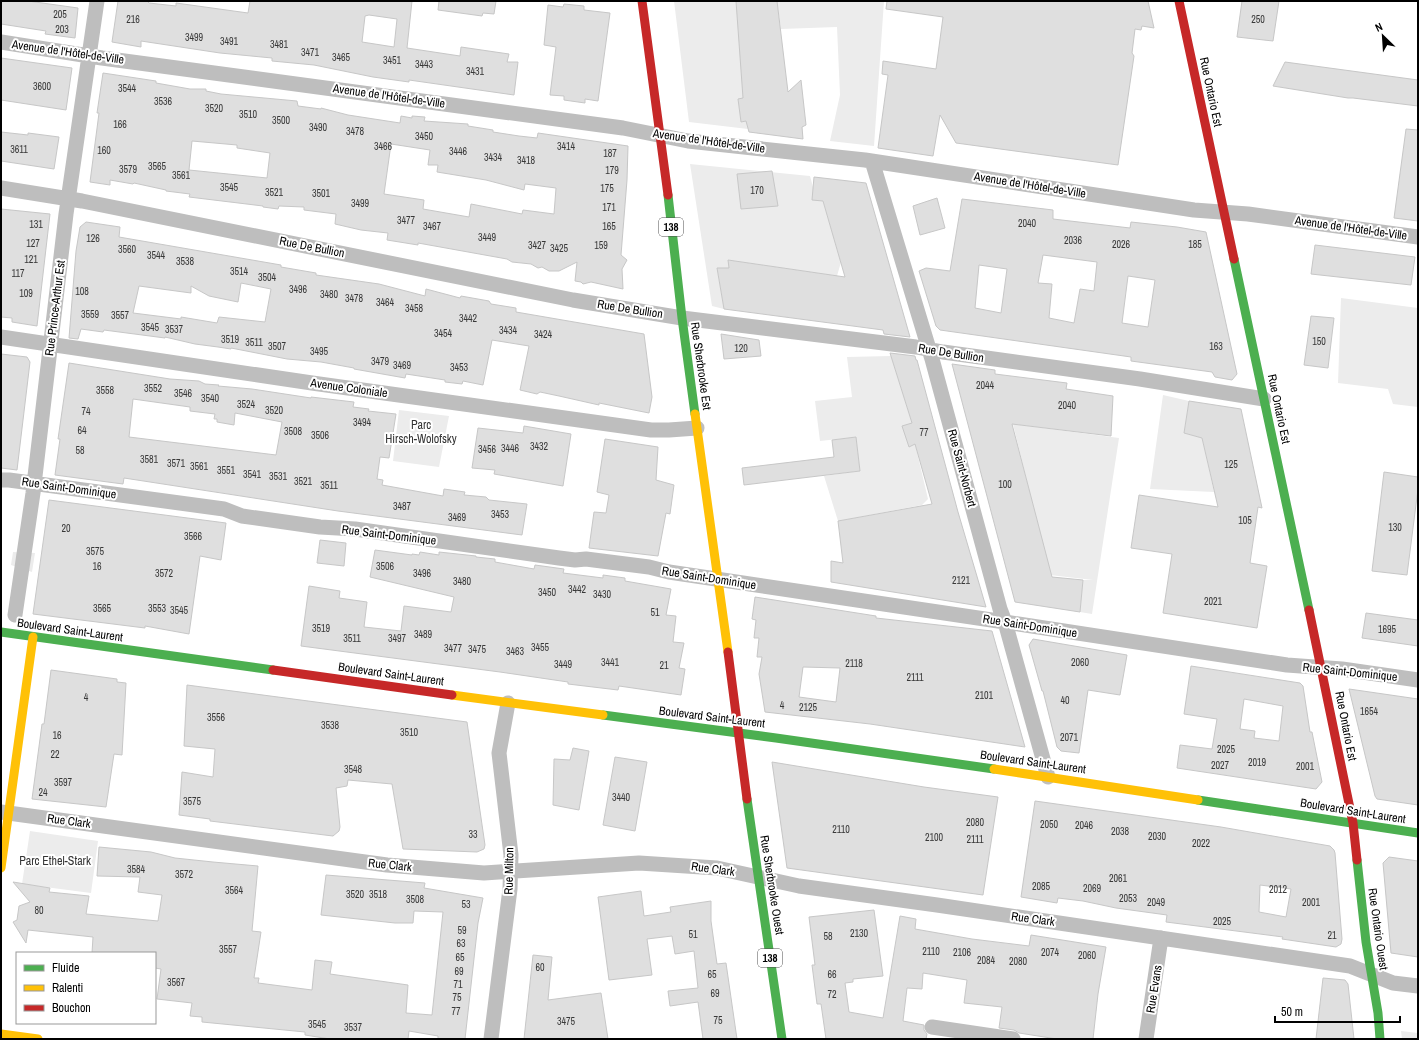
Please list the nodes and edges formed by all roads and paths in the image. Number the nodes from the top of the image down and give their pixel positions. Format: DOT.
graph roads {
  1 [pos="97,1"];
  2 [pos="642,1"];
  3 [pos="1179,1"];
  4 [pos="1,42"];
  5 [pos="90,56"];
  6 [pos="659,136"];
  7 [pos="872,161"];
  8 [pos="1,188"];
  9 [pos="69,199"];
  10 [pos="1224,212"];
  11 [pos="1418,237"];
  12 [pos="682,318"];
  13 [pos="1,337"];
  14 [pos="50,344"];
  15 [pos="929,349"];
  16 [pos="1264,399"];
  17 [pos="697,428"];
  18 [pos="1,480"];
  19 [pos="34,483"];
  20 [pos="718,579"];
  21 [pos="15,615"];
  22 [pos="1005,622"];
  23 [pos="1,632"];
  24 [pos="33,637"];
  25 [pos="1322,667"];
  26 [pos="1418,680"];
  27 [pos="508,703"];
  28 [pos="739,734"];
  29 [pos="1048,776"];
  30 [pos="4,812"];
  31 [pos="1353,823"];
  32 [pos="1418,833"];
  33 [pos="1,868"];
  34 [pos="510,872"];
  35 [pos="758,877"];
  36 [pos="1161,938"];
  37 [pos="1372,976"];
  38 [pos="1418,986"];
  39 [pos="932,1027"];
  40 [pos="1,1034"];
  41 [pos="38,1039"];
  42 [pos="491,1039"];
  43 [pos="782,1039"];
  44 [pos="1013,1039"];
  45 [pos="1146,1039"];
  46 [pos="1380,1039"];
  1 -- 5 [label="street, Rue Prince-Arthur Est"];
  2 -- 6 [label="main road, Rue Sherbrooke Est / 138"];
  3 -- 10 [label="main road, Rue Ontario Est"];
  4 -- 5 [label="street, Avenue de l'Hôtel-de-Ville"];
  5 -- 6 [label="street, Avenue de l'Hôtel-de-Ville"];
  5 -- 9 [label="street, Rue Prince-Arthur Est"];
  6 -- 7 [label="street, Avenue de l'Hôtel-de-Ville"];
  6 -- 12 [label="main road, Rue Sherbrooke Est / 138"];
  7 -- 10 [label="street, Avenue de l'Hôtel-de-Ville"];
  7 -- 15 [label="street, Rue Saint-Norbert"];
  8 -- 9 [label="street, Rue De Bullion"];
  9 -- 12 [label="street, Rue De Bullion"];
  9 -- 14 [label="street, Rue Prince-Arthur Est"];
  10 -- 11 [label="street, Avenue de l'Hôtel-de-Ville"];
  10 -- 16 [label="main road, Rue Ontario Est"];
  12 -- 15 [label="street, Rue De Bullion"];
  12 -- 17 [label="main road, Rue Sherbrooke Est / 138"];
  13 -- 14 [label="street, Avenue Coloniale"];
  14 -- 17 [label="street, Avenue Coloniale"];
  14 -- 19 [label="street, Rue Prince-Arthur Est"];
  15 -- 16 [label="street, Rue De Bullion"];
  15 -- 22 [label="street, Rue Saint-Norbert"];
  16 -- 25 [label="main road, Rue Ontario Est"];
  17 -- 20 [label="main road, Rue Sherbrooke Est / 138"];
  18 -- 19 [label="street, Rue Saint-Dominique"];
  19 -- 20 [label="street, Rue Saint-Dominique"];
  19 -- 21 [label="street, Rue Prince-Arthur Est"];
  20 -- 22 [label="street, Rue Saint-Dominique"];
  20 -- 28 [label="main road, Rue Sherbrooke Est / 138"];
  22 -- 25 [label="street, Rue Saint-Dominique"];
  22 -- 29 [label="street, Rue Saint-Norbert"];
  23 -- 24 [label="main road, Boulevard Saint-Laurent"];
  24 -- 27 [label="main road, Boulevard Saint-Laurent"];
  24 -- 30 [label="main road"];
  25 -- 26 [label="street, Rue Saint-Dominique"];
  25 -- 31 [label="main road, Rue Ontario Est"];
  27 -- 28 [label="main road, Boulevard Saint-Laurent"];
  27 -- 34 [label="street, Rue Milton"];
  28 -- 29 [label="main road, Boulevard Saint-Laurent"];
  28 -- 35 [label="main road, Rue Sherbrooke Ouest / 138"];
  29 -- 31 [label="main road, Boulevard Saint-Laurent"];
  30 -- 33 [label="main road"];
  30 -- 34 [label="street, Rue Clark"];
  31 -- 32 [label="main road, Boulevard Saint-Laurent"];
  31 -- 37 [label="main road, Rue Ontario Ouest"];
  34 -- 35 [label="street, Rue Clark"];
  34 -- 42 [label="street, Rue Milton"];
  35 -- 36 [label="street, Rue Clark"];
  35 -- 43 [label="main road, Rue Sherbrooke Ouest / 138"];
  36 -- 37 [label="street, Rue Clark"];
  36 -- 45 [label="street, Rue Evans"];
  37 -- 38 [label="street, Rue Clark"];
  37 -- 46 [label="main road, Rue Ontario Ouest"];
  39 -- 44 [label="street"];
  40 -- 41 [label="main road"];
}
